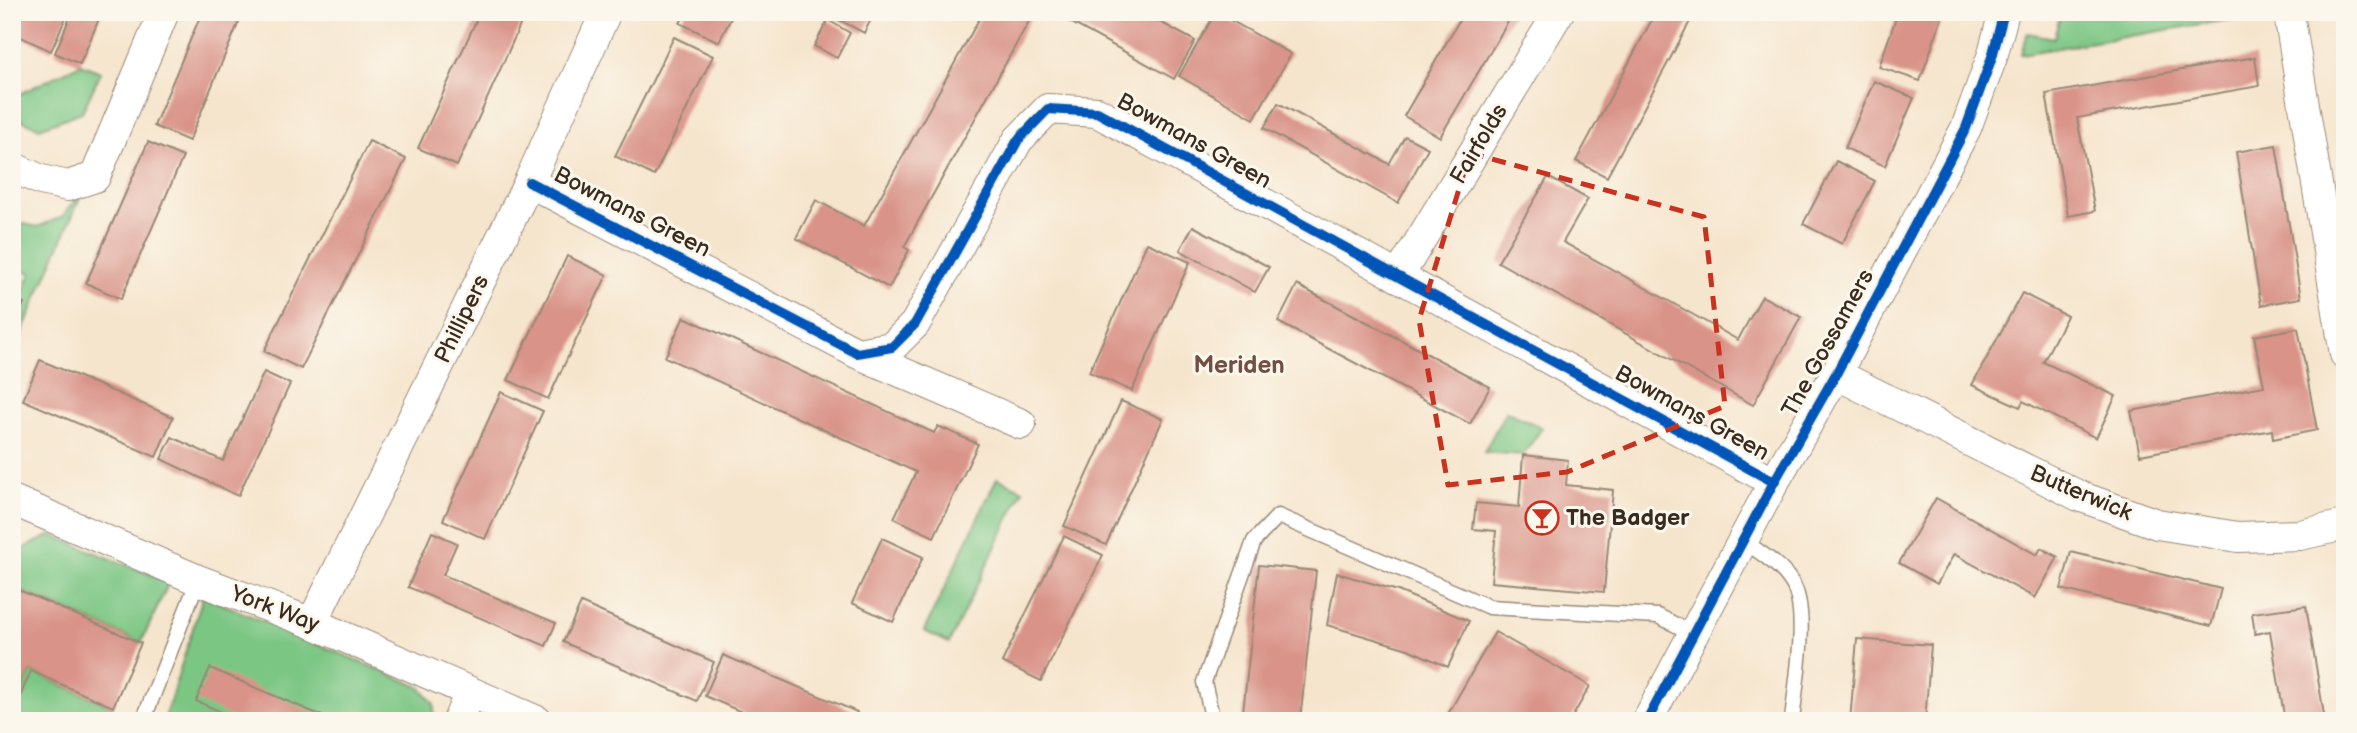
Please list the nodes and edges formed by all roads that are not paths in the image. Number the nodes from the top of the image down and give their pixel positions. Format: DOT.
graph roads {
  1 [pos="164,12"];
  2 [pos="606,12"];
  3 [pos="1559,12"];
  4 [pos="2004,12"];
  5 [pos="2290,20"];
  6 [pos="12,167"];
  7 [pos="529,182"];
  8 [pos="1398,277"];
  9 [pos="857,353"];
  10 [pos="2345,354"];
  11 [pos="1836,374"];
  12 [pos="1021,424"];
  13 [pos="1774,482"];
  14 [pos="12,500"];
  15 [pos="2345,526"];
  16 [pos="1743,540"];
  17 [pos="198,580"];
  18 [pos="312,623"];
  19 [pos="1694,634"];
  20 [pos="470,692"];
  21 [pos="143,721"];
  22 [pos="458,721"];
  23 [pos="537,721"];
  24 [pos="1213,721"];
  25 [pos="1647,721"];
  26 [pos="1792,721"];
  1 -- 6 [label="street"];
  2 -- 7 [label="street, Phillipers"];
  3 -- 8 [label="street, Fairfolds"];
  4 -- 11 [label="street, The Gossamers"];
  5 -- 10 [label="street"];
  7 -- 9 [label="street, Bowmans Green"];
  7 -- 18 [label="street, Phillipers"];
  8 -- 9 [label="street, Bowmans Green"];
  8 -- 13 [label="street, Bowmans Green"];
  9 -- 12 [label="street"];
  11 -- 13 [label="street, The Gossamers"];
  11 -- 15 [label="street, Butterwick"];
  13 -- 16 [label="street, The Gossamers"];
  14 -- 17 [label="street, York Way"];
  16 -- 19 [label="street, The Gossamers"];
  16 -- 26 [label="lane"];
  17 -- 18 [label="street, York Way"];
  17 -- 21 [label="lane"];
  18 -- 20 [label="street, York Way"];
  19 -- 24 [label="lane"];
  19 -- 25 [label="street, The Gossamers"];
  20 -- 22 [label="street"];
  20 -- 23 [label="street, York Way"];
}
